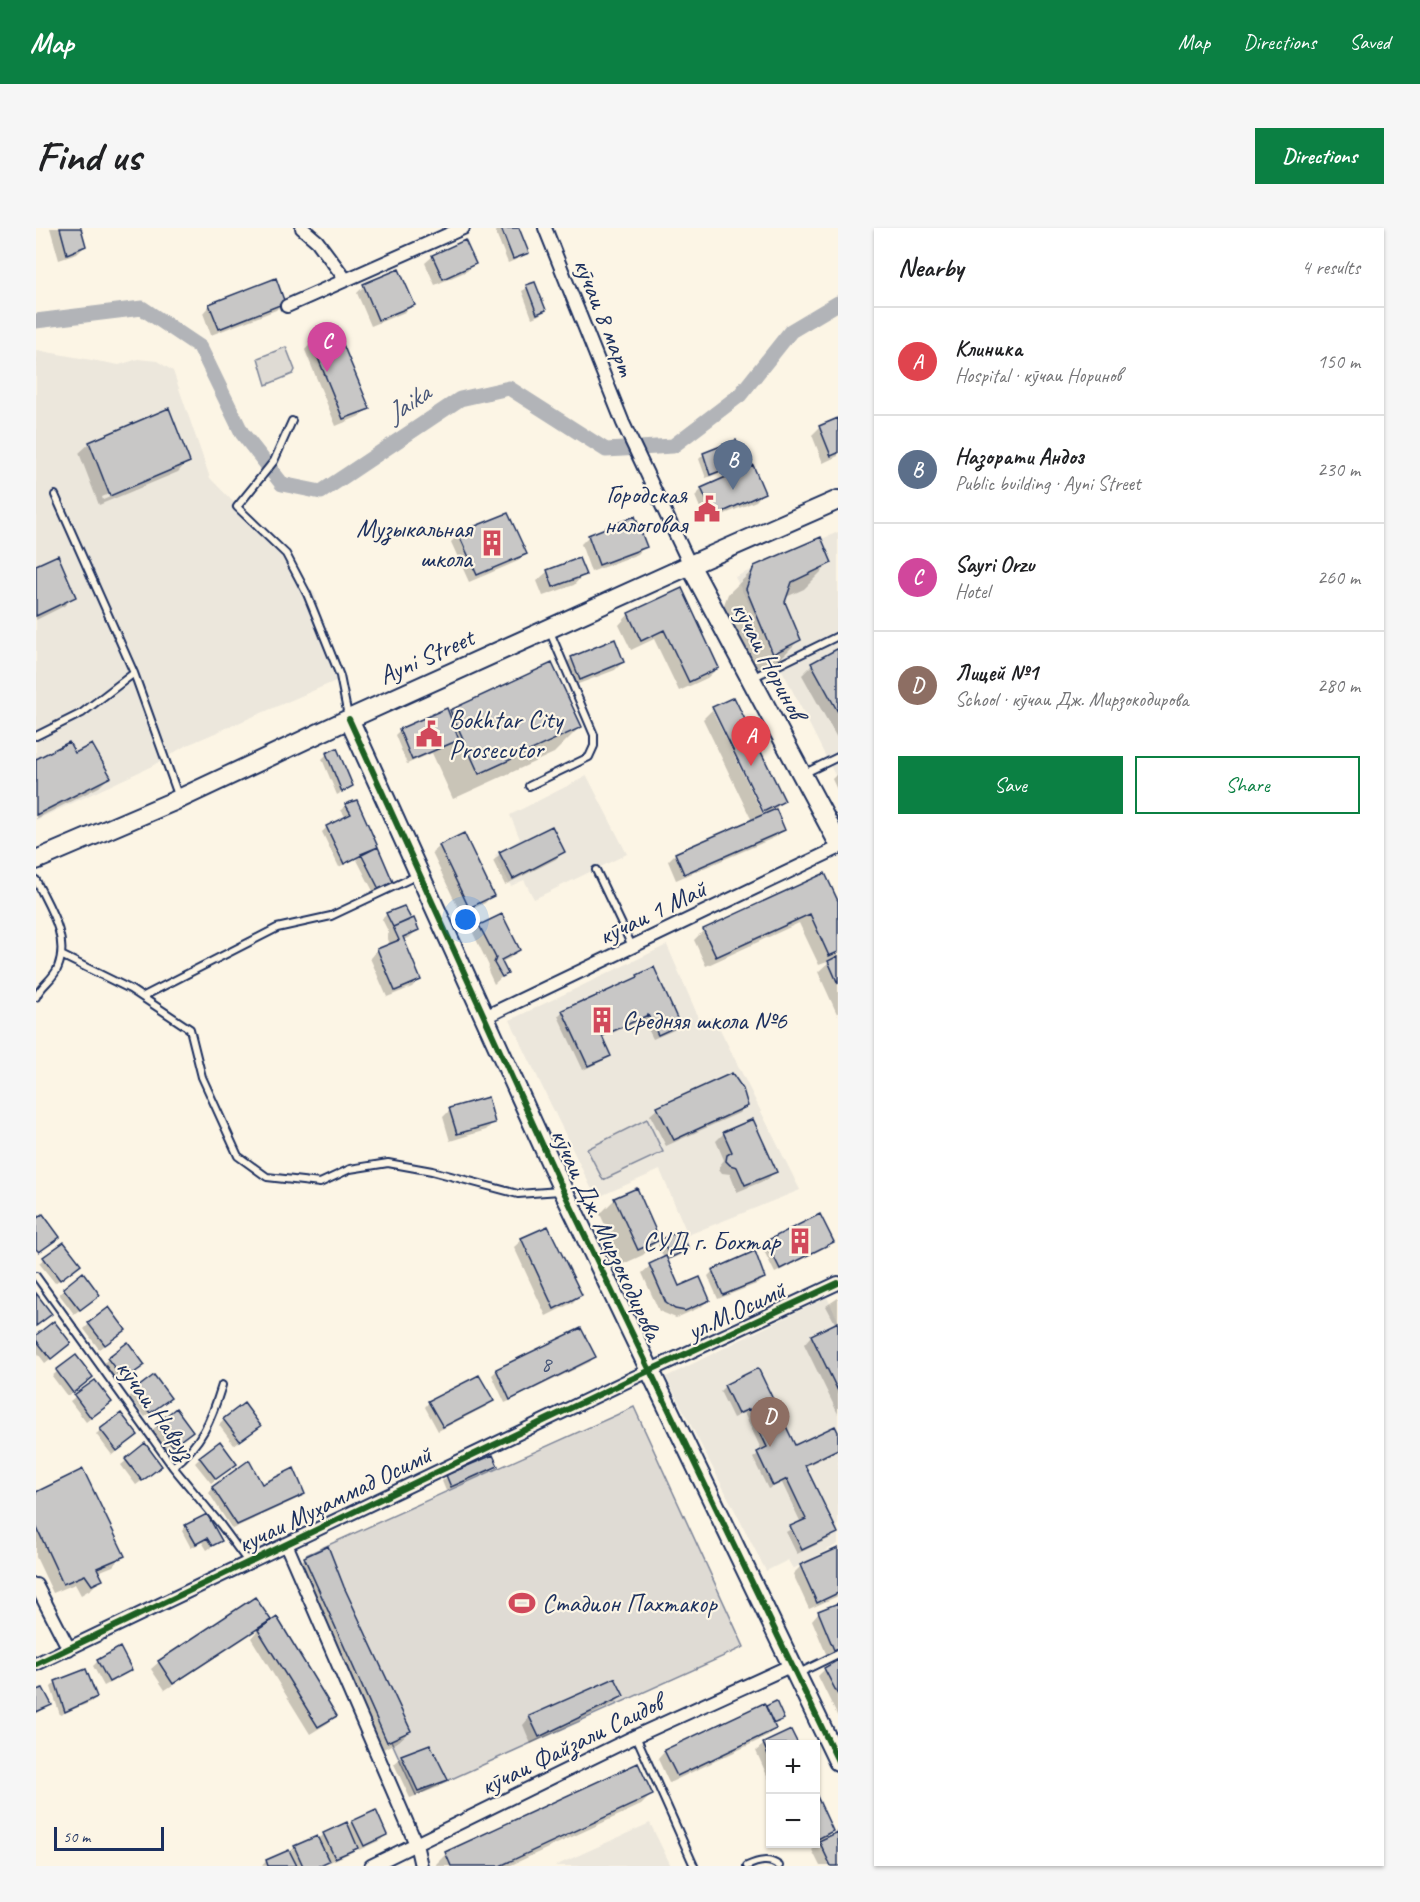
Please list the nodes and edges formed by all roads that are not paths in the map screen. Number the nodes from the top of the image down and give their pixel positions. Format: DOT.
graph roads {
  1 [pos="302,228"];
  2 [pos="463,228"];
  3 [pos="545,228"];
  4 [pos="346,280"];
  5 [pos="287,306"];
  6 [pos="292,421"];
  7 [pos="55,495"];
  8 [pos="838,500"];
  9 [pos="690,565"];
  10 [pos="549,629"];
  11 [pos="838,636"];
  12 [pos="134,673"];
  13 [pos="750,678"];
  14 [pos="349,719"];
  15 [pos="36,736"];
  16 [pos="838,757"];
  17 [pos="802,775"];
  18 [pos="530,786"];
  19 [pos="180,799"];
  20 [pos="838,842"];
  21 [pos="838,849"];
  22 [pos="36,860"];
  23 [pos="596,870"];
  24 [pos="418,875"];
  25 [pos="36,880"];
  26 [pos="632,947"];
  27 [pos="61,955"];
  28 [pos="36,997"];
  29 [pos="142,997"];
  30 [pos="485,1017"];
  31 [pos="563,1190"];
  32 [pos="36,1276"];
  33 [pos="838,1283"];
  34 [pos="650,1372"];
  35 [pos="222,1385"];
  36 [pos="173,1467"];
  37 [pos="286,1544"];
  38 [pos="248,1562"];
  39 [pos="36,1585"];
  40 [pos="69,1649"];
  41 [pos="838,1654"];
  42 [pos="36,1664"];
  43 [pos="794,1670"];
  44 [pos="636,1736"];
  45 [pos="838,1761"];
  46 [pos="416,1844"];
  47 [pos="371,1866"];
  48 [pos="421,1866"];
  49 [pos="694,1866"];
  50 [pos="747,1866"];
  51 [pos="779,1866"];
  1 -- 4 [label="street"];
  2 -- 4 [label="street"];
  3 -- 9 [label="street, кӯчаи 8 март"];
  4 -- 5 [label="street"];
  6 -- 14 [label="lane"];
  7 -- 12 [label="lane"];
  8 -- 9 [label="street, Ayni Street"];
  9 -- 10 [label="street, Ayni Street"];
  9 -- 13 [label="street, кӯчаи Норинов"];
  10 -- 14 [label="street, Ayni Street"];
  10 -- 18 [label="lane"];
  11 -- 13 [label="lane"];
  12 -- 15 [label="lane"];
  12 -- 19 [label="lane"];
  13 -- 17 [label="street, кӯчаи Норинов"];
  14 -- 19 [label="street, Ayni Street"];
  14 -- 24 [label="street, кӯчаи Дж. Мирзокодирова"];
  16 -- 17 [label="lane"];
  17 -- 20 [label="street, кӯчаи Норинов"];
  19 -- 22 [label="street, Ayni Street"];
  21 -- 26 [label="street, кӯчаи 1 Май"];
  23 -- 26 [label="lane"];
  24 -- 29 [label="lane"];
  24 -- 30 [label="street, кӯчаи Дж. Мирзокодирова"];
  25 -- 27 [label="lane"];
  26 -- 30 [label="street, кӯчаи 1 Май"];
  27 -- 28 [label="lane"];
  27 -- 29 [label="lane"];
  29 -- 31 [label="lane"];
  30 -- 31 [label="street, кӯчаи Дж. Мирзокодирова"];
  31 -- 34 [label="street, кӯчаи Дж. Мирзокодирова"];
  32 -- 36 [label="lane, кӯчаи Навруз"];
  33 -- 34 [label="street, ул.М.Осимй"];
  34 -- 37 [label="street, кучаи Муҳаммад Осимй"];
  34 -- 43 [label="street, кӯчаи Дж. Мирзокодирова"];
  35 -- 36 [label="lane"];
  36 -- 38 [label="lane, кӯчаи Навруз"];
  37 -- 38 [label="street, кучаи Муҳаммад Осимй"];
  37 -- 46 [label="street"];
  38 -- 40 [label="street, кучаи Муҳаммад Осимй"];
  39 -- 40 [label="street"];
  40 -- 42 [label="street, кучаи Муҳаммад Осимй"];
  41 -- 43 [label="lane"];
  43 -- 44 [label="street, кӯчаи Файзали Саидов"];
  43 -- 45 [label="street, кӯчаи Дж. Мирзокодирова"];
  44 -- 46 [label="street, кӯчаи Файзали Саидов"];
  44 -- 49 [label="lane"];
  46 -- 47 [label="street, кӯчаи Файзали Саидов"];
  46 -- 48 [label="street"];
  50 -- 51 [label="lane"];
}
